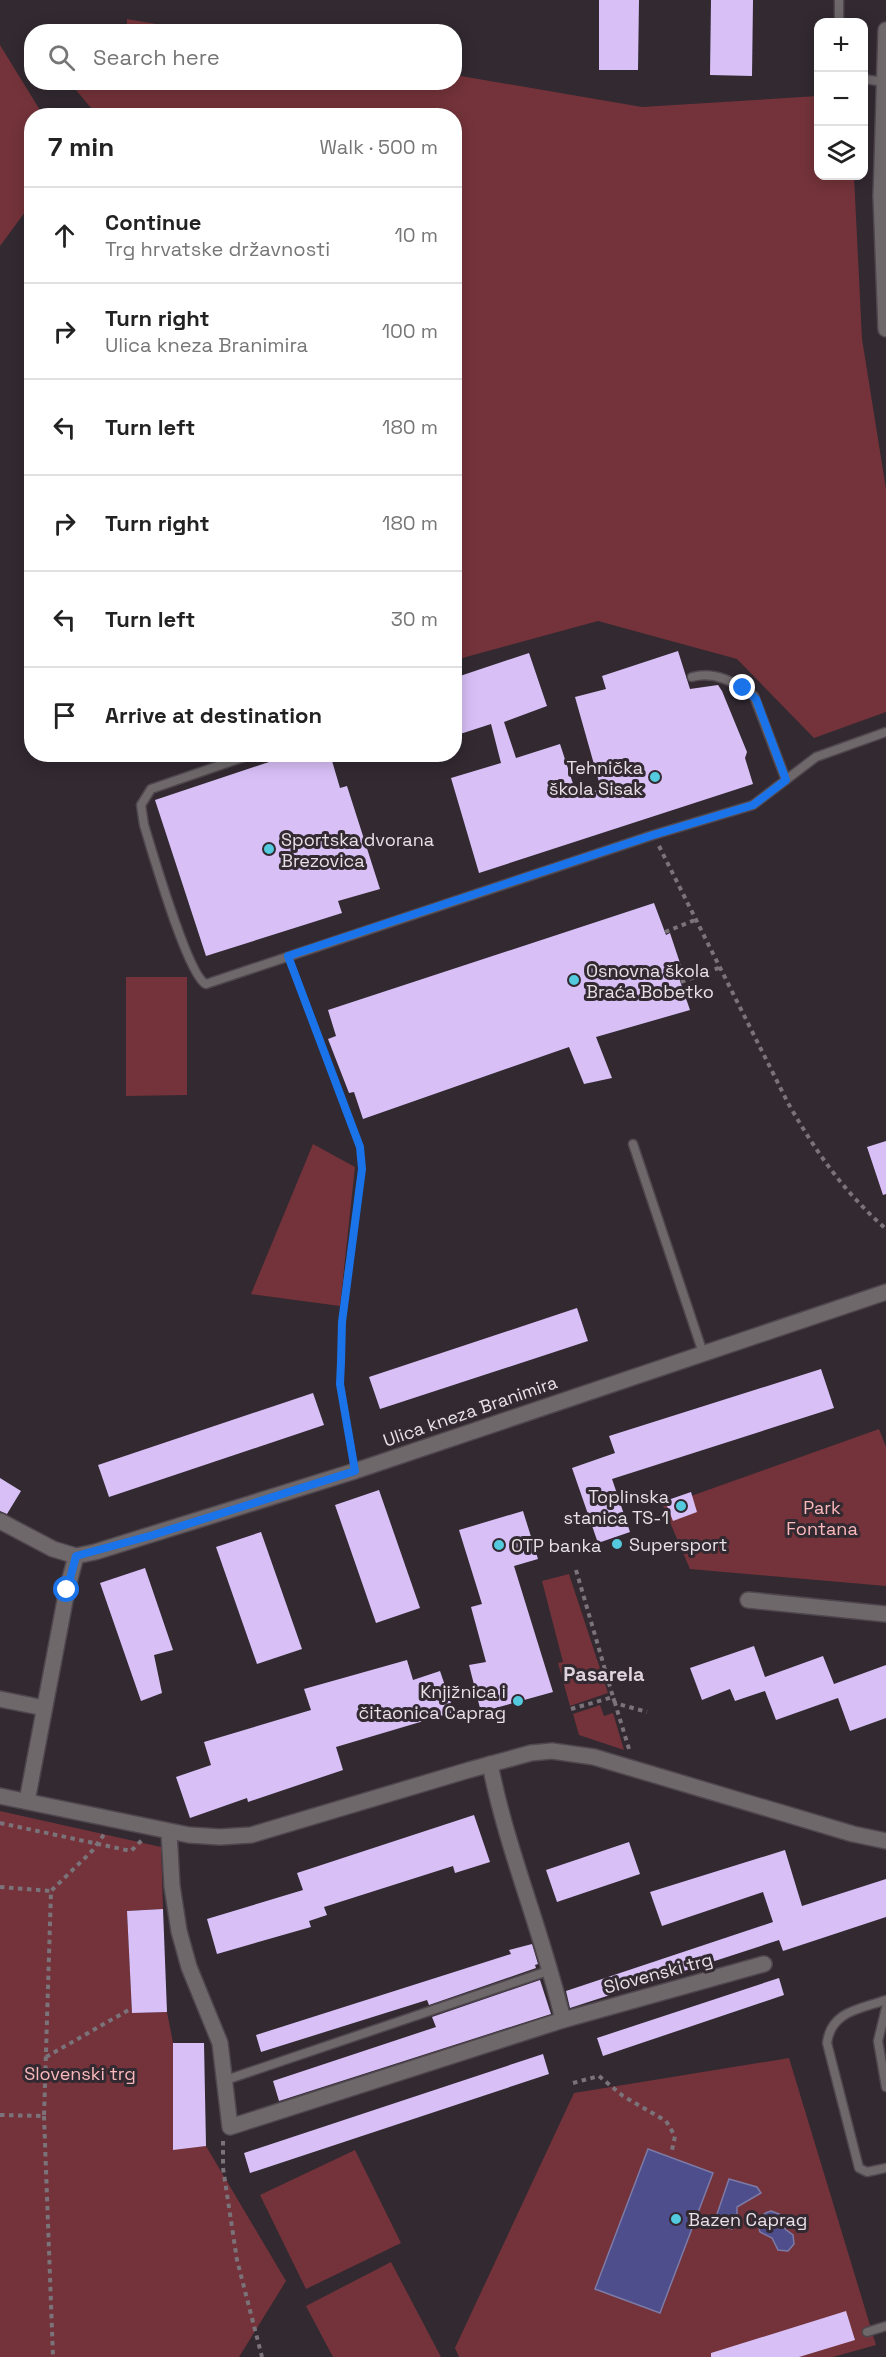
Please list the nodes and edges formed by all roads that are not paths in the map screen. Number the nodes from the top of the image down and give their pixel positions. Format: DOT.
graph roads {
  1 [pos="839,0"];
  2 [pos="839,18"];
  3 [pos="886,30"];
  4 [pos="868,80"];
  5 [pos="884,82"];
  6 [pos="886,329"];
  7 [pos="692,677"];
  8 [pos="886,732"];
  9 [pos="230,762"];
  10 [pos="786,780"];
  11 [pos="633,1144"];
  12 [pos="886,1292"];
  13 [pos="703,1353"];
  14 [pos="0,1521"];
  15 [pos="76,1556"];
  16 [pos="748,1600"];
  17 [pos="886,1614"];
  18 [pos="0,1699"];
  19 [pos="44,1708"];
  20 [pos="490,1764"];
  21 [pos="0,1796"];
  22 [pos="27,1801"];
  23 [pos="169,1832"];
  24 [pos="886,1841"];
  25 [pos="764,1965"];
  26 [pos="551,1970"];
  27 [pos="886,2000"];
  28 [pos="886,2008"];
  29 [pos="563,2020"];
  30 [pos="223,2081"];
  31 [pos="886,2087"];
  32 [pos="886,2168"];
  33 [pos="886,2326"];
  34 [pos="867,2332"];
  1 -- 2 [label="lane"];
  3 -- 5 [label="street"];
  4 -- 5 [label="lane"];
  5 -- 6 [label="street"];
  7 -- 10 [label="lane"];
  8 -- 10 [label="lane"];
  9 -- 10 [label="lane"];
  11 -- 13 [label="lane"];
  12 -- 13 [label="street, Ulica kneza Branimira"];
  13 -- 15 [label="street, Ulica kneza Branimira"];
  14 -- 15 [label="street"];
  15 -- 19 [label="street"];
  16 -- 17 [label="street"];
  18 -- 19 [label="street"];
  19 -- 22 [label="street"];
  20 -- 23 [label="street"];
  20 -- 24 [label="street"];
  20 -- 26 [label="street"];
  21 -- 22 [label="street"];
  22 -- 23 [label="street"];
  23 -- 30 [label="street"];
  25 -- 29 [label="street, Slovenski trg"];
  26 -- 29 [label="street"];
  26 -- 30 [label="lane"];
  27 -- 32 [label="lane"];
  28 -- 31 [label="lane"];
  29 -- 30 [label="street, Slovenski trg"];
  33 -- 34 [label="lane"];
}
